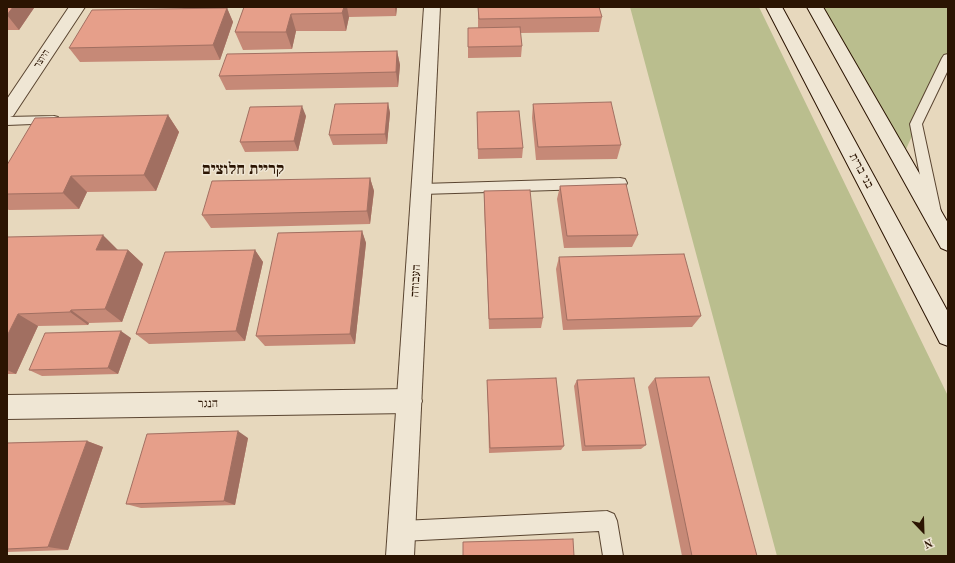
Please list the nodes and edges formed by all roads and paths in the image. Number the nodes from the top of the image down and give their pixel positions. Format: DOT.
graph roads {
  1 [pos="77,7"];
  2 [pos="432,7"];
  3 [pos="774,7"];
  4 [pos="815,7"];
  5 [pos="948,58"];
  6 [pos="7,112"];
  7 [pos="70,119"];
  8 [pos="7,121"];
  9 [pos="620,183"];
  10 [pos="422,189"];
  11 [pos="935,219"];
  12 [pos="948,242"];
  13 [pos="948,335"];
  14 [pos="409,401"];
  15 [pos="7,407"];
  16 [pos="402,531"];
  17 [pos="400,556"];
  18 [pos="613,556"];
  1 -- 6 [label="street, היוצר"];
  2 -- 10 [label="street, העבודה"];
  3 -- 13 [label="street, בני ברית"];
  4 -- 11 [label="street"];
  5 -- 11 [label="lane"];
  7 -- 8 [label="lane"];
  9 -- 10 [label="lane"];
  10 -- 14 [label="street, העבודה"];
  11 -- 12 [label="street"];
  14 -- 15 [label="street, הנגר"];
  14 -- 16 [label="street, העבודה"];
  16 -- 17 [label="street, העבודה"];
  16 -- 18 [label="lane"];
}
